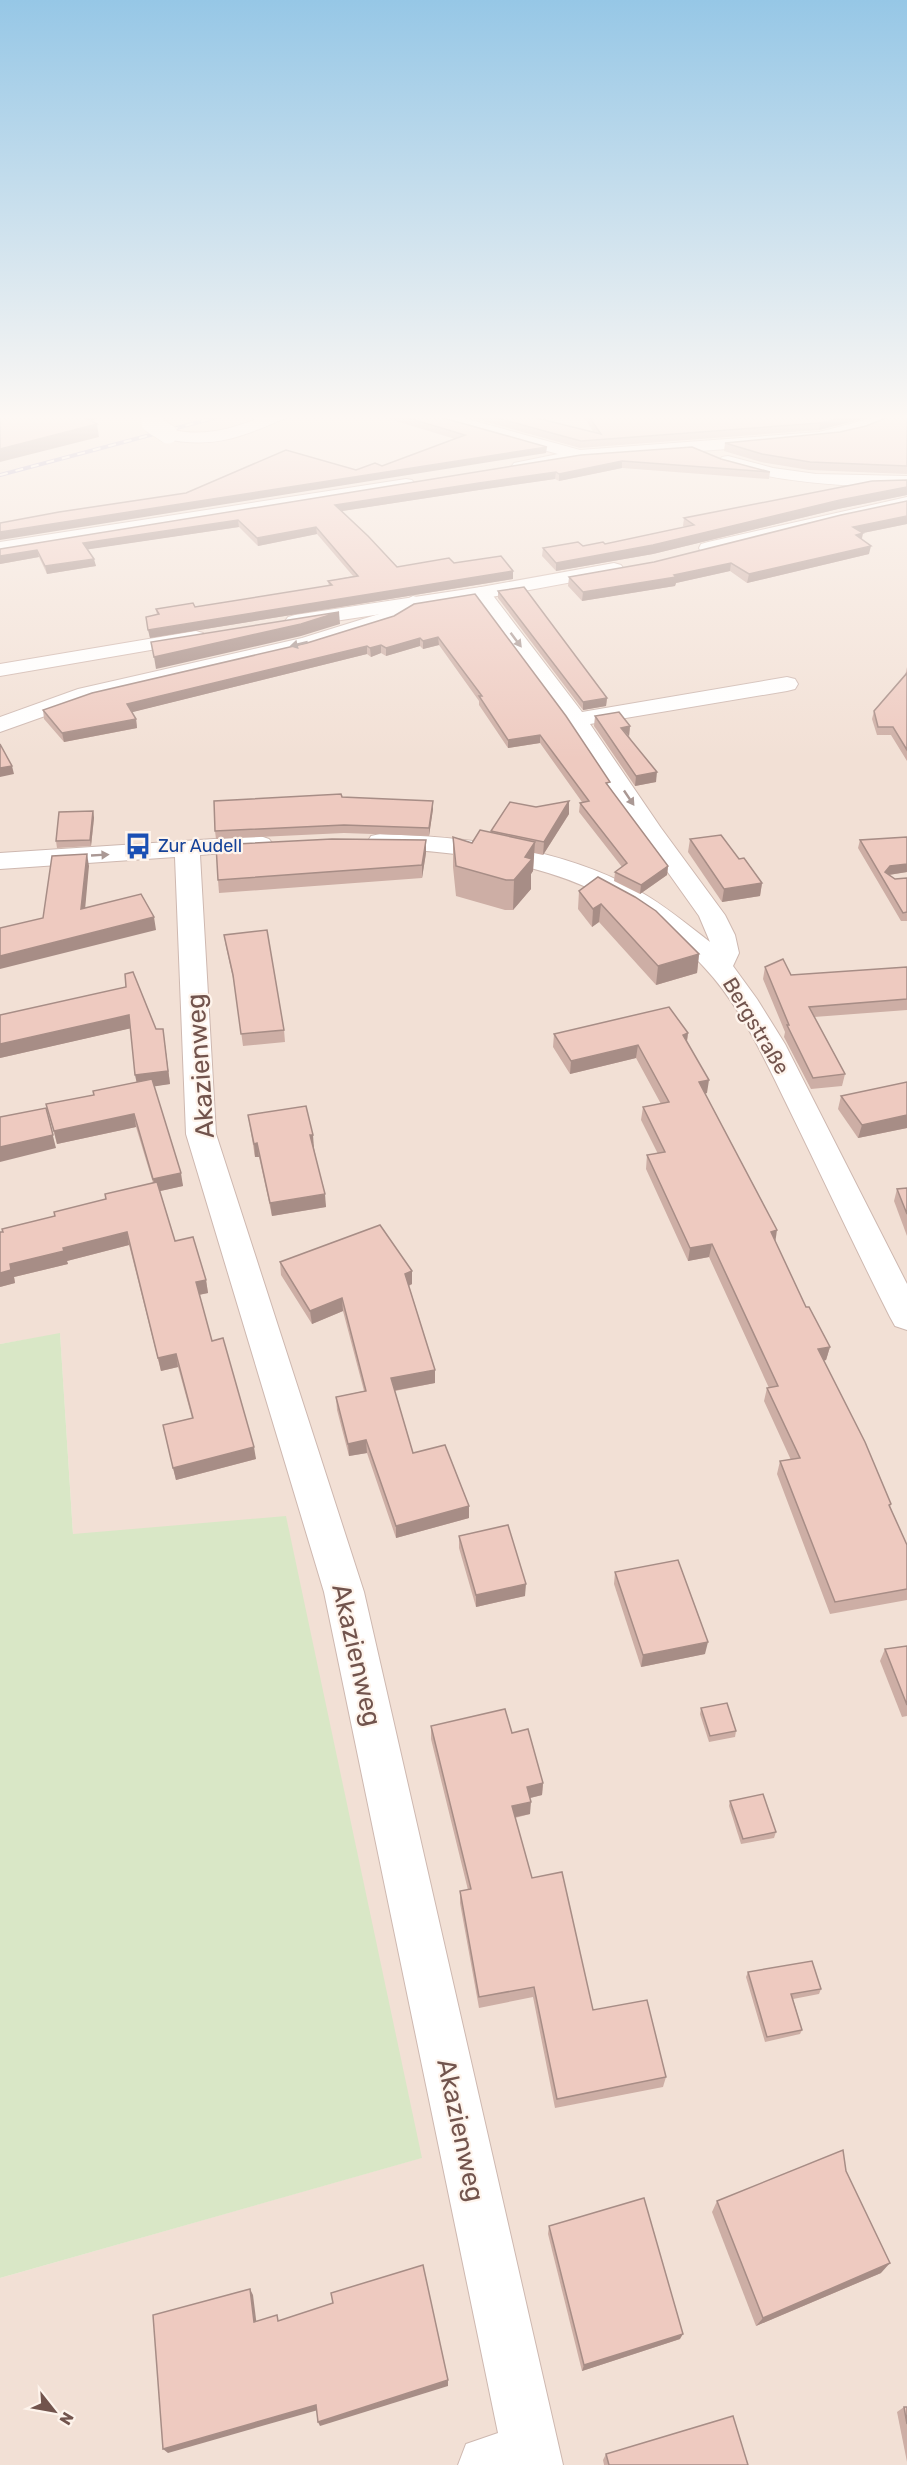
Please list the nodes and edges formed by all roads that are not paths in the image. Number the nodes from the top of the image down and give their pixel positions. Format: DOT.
graph roads {
  1 [pos="121,529"];
  2 [pos="787,529"];
  3 [pos="0,548"];
  4 [pos="687,554"];
  5 [pos="630,566"];
  6 [pos="481,593"];
  7 [pos="413,602"];
  8 [pos="274,625"];
  9 [pos="216,634"];
  10 [pos="0,670"];
  11 [pos="788,684"];
  12 [pos="86,694"];
  13 [pos="11,699"];
  14 [pos="576,720"];
  15 [pos="0,724"];
  16 [pos="362,841"];
  17 [pos="282,843"];
  18 [pos="187,850"];
  19 [pos="0,861"];
  20 [pos="719,966"];
  21 [pos="907,1317"];
  22 [pos="517,2461"];
  1 -- 3 [label="street"];
  2 -- 4 [label="street"];
  5 -- 6 [label="street"];
  6 -- 7 [label="street"];
  6 -- 14 [label="street, Bergstraße, one-way"];
  7 -- 8 [label="street"];
  7 -- 12 [label="street, one-way"];
  9 -- 10 [label="street"];
  11 -- 14 [label="street"];
  12 -- 13 [label="street"];
  12 -- 15 [label="street"];
  14 -- 20 [label="street, Bergstraße, one-way"];
  16 -- 20 [label="street"];
  17 -- 18 [label="street"];
  19 -- 18 [label="street, one-way"];
  18 -- 22 [label="street, Akazienweg"];
  20 -- 21 [label="street, Bergstraße"];
}
